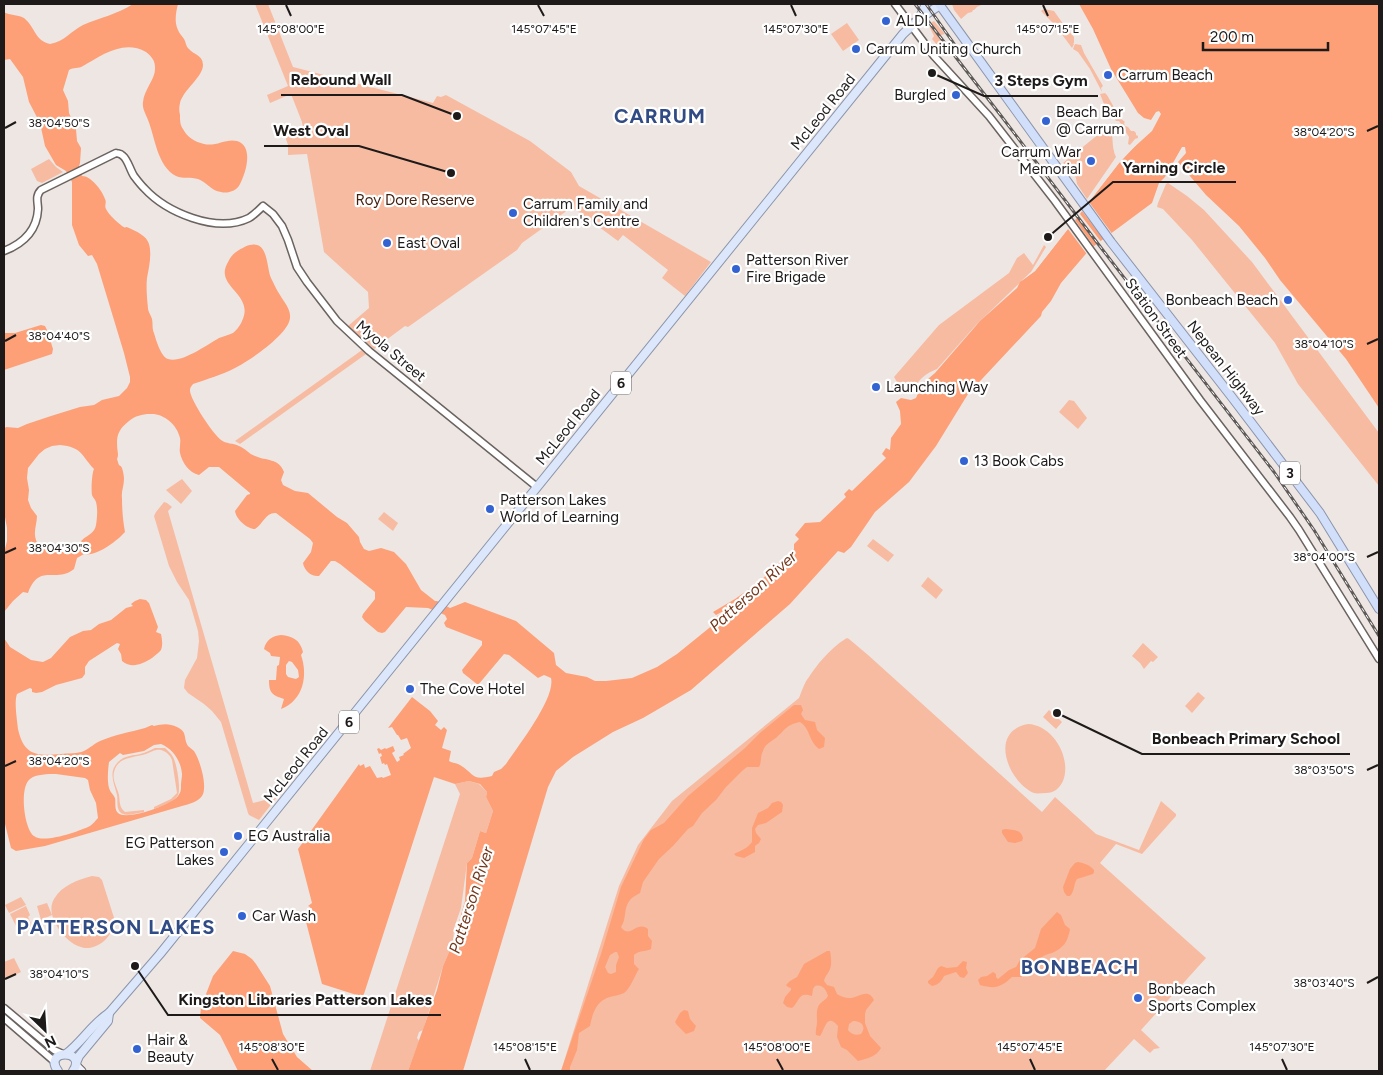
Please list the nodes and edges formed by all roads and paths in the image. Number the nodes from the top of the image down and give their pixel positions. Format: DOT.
graph roads {
  1 [pos="895,4"];
  2 [pos="926,4"];
  3 [pos="939,4"];
  4 [pos="919,19"];
  5 [pos="912,26"];
  6 [pos="4,251"];
  7 [pos="537,487"];
  8 [pos="1379,609"];
  9 [pos="1379,659"];
  10 [pos="4,1008"];
  11 [pos="109,1013"];
  12 [pos="4,1018"];
  13 [pos="64,1054"];
  14 [pos="55,1068"];
  15 [pos="77,1068"];
  1 -- 5 [label="street, Station Street"];
  2 -- 4 [label="main road"];
  3 -- 4 [label="main road, McLeod Road / 6"];
  3 -- 8 [label="highway, Nepean Highway / 3"];
  4 -- 5 [label="main road, McLeod Road / 6"];
  5 -- 7 [label="main road, McLeod Road / 6"];
  5 -- 9 [label="street, Station Street"];
  6 -- 7 [label="street, Myola Street"];
  7 -- 11 [label="main road, McLeod Road / 6"];
  10 -- 13 [label="street"];
  11 -- 13 [label="main road, 6"];
  11 -- 15 [label="main road, 6"];
  12 -- 14 [label="street"];
  13 -- 14 [label="main road, 6"];
  13 -- 15 [label="main road, 6"];
}
